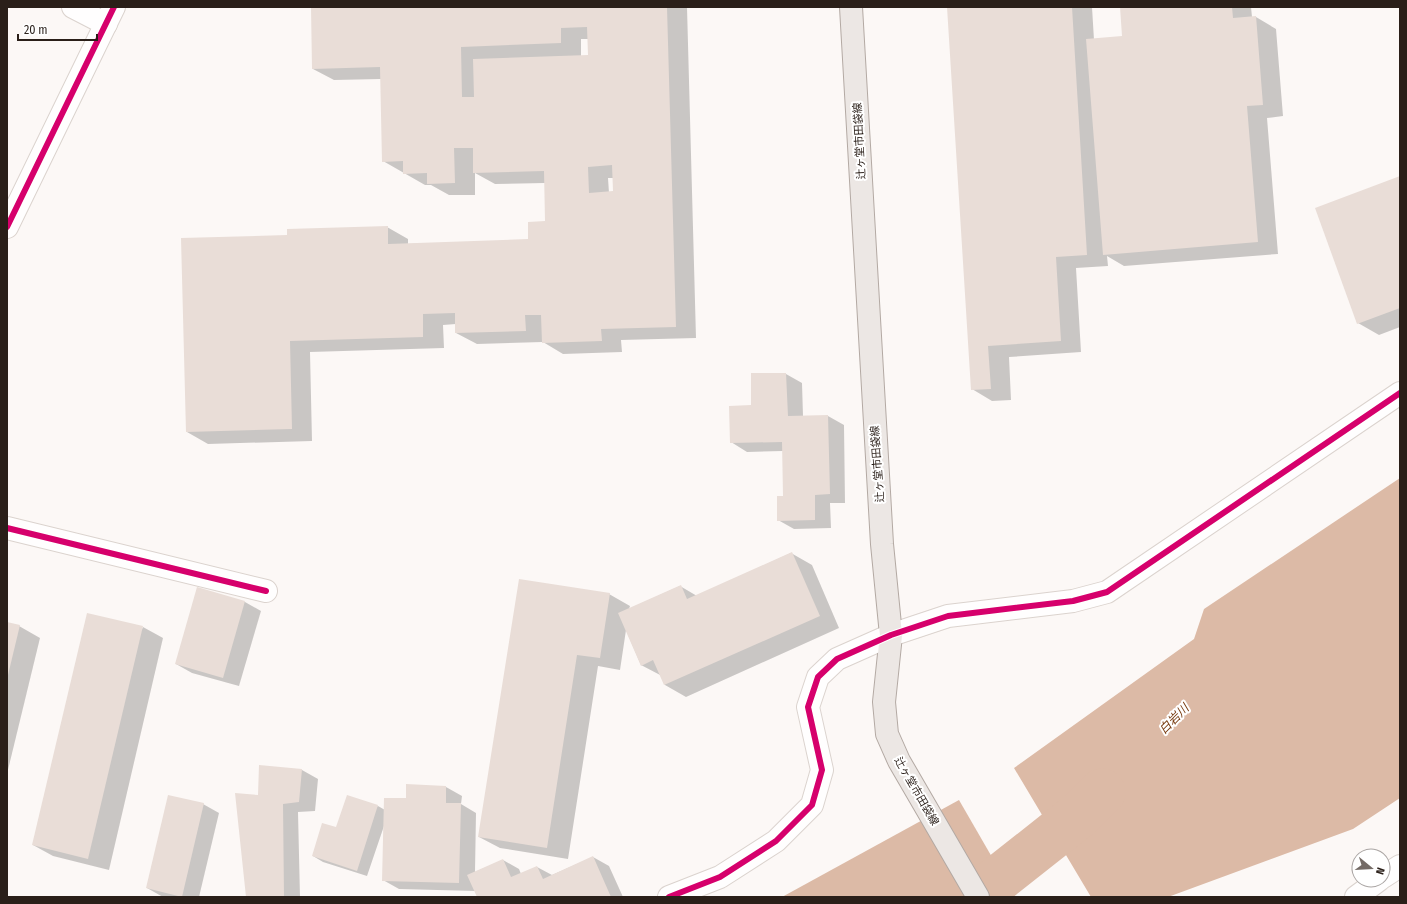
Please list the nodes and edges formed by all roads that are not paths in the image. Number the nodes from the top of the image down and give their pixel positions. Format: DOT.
graph roads {
  1 [pos="73,7"];
  2 [pos="851,7"];
  3 [pos="110,15"];
  4 [pos="7,227"];
  5 [pos="1400,393"];
  6 [pos="7,528"];
  7 [pos="266,591"];
  8 [pos="891,635"];
  9 [pos="1400,866"];
  10 [pos="1391,872"];
  11 [pos="1368,888"];
  12 [pos="669,897"];
  13 [pos="978,897"];
  14 [pos="1356,897"];
  1 -- 3 [label="street"];
  2 -- 8 [label="main road, 辻ヶ堂市田袋線"];
  3 -- 4 [label="street"];
  5 -- 8 [label="street"];
  6 -- 7 [label="street"];
  8 -- 12 [label="street"];
  8 -- 13 [label="main road, 辻ヶ堂市田袋線"];
  9 -- 10 [label="street"];
  11 -- 14 [label="street"];
}
